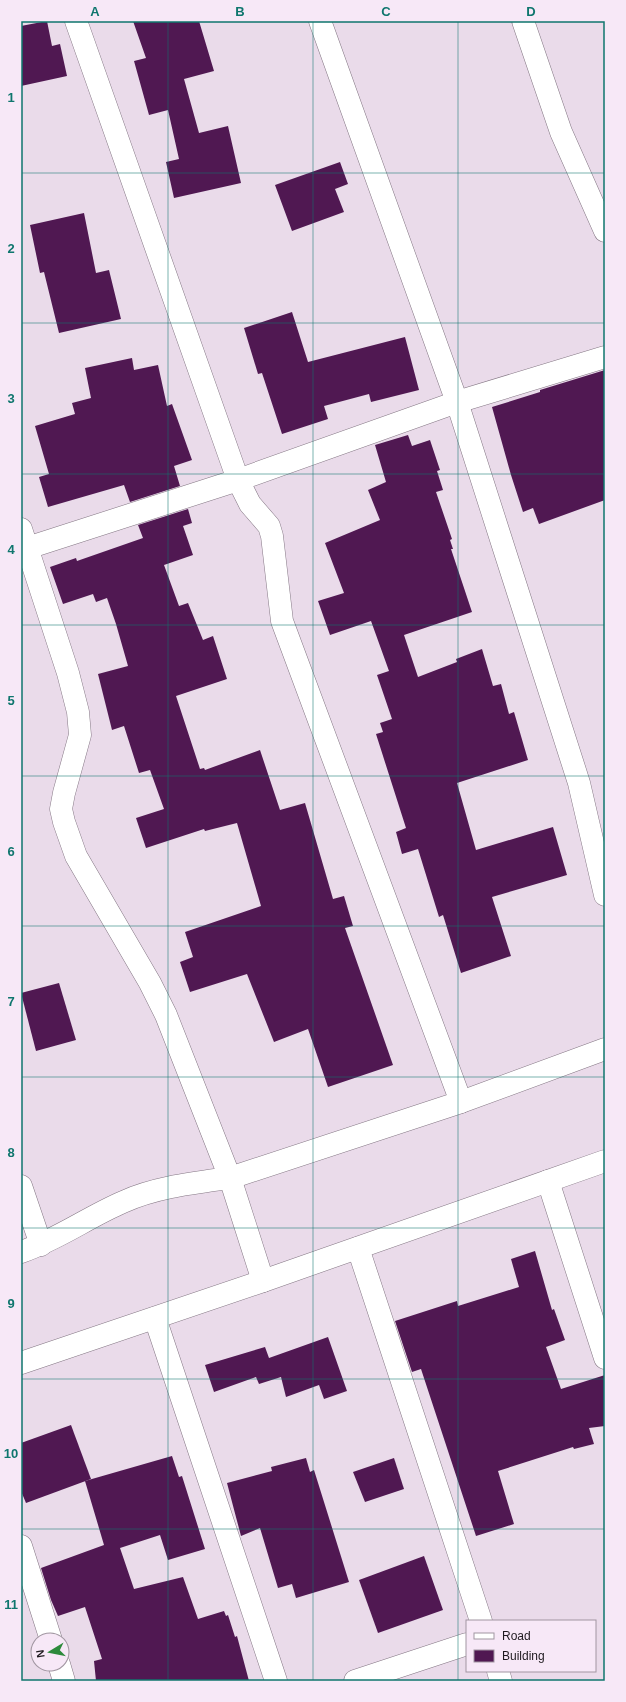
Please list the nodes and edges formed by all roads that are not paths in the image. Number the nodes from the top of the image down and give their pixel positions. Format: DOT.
graph roads {
  1 [pos="76,21"];
  2 [pos="320,21"];
  3 [pos="523,21"];
  4 [pos="605,231"];
  5 [pos="605,357"];
  6 [pos="457,402"];
  7 [pos="238,480"];
  8 [pos="23,542"];
  9 [pos="605,895"];
  10 [pos="605,1049"];
  11 [pos="461,1102"];
  12 [pos="605,1161"];
  13 [pos="230,1178"];
  14 [pos="548,1181"];
  15 [pos="21,1186"];
  16 [pos="358,1248"];
  17 [pos="31,1249"];
  18 [pos="263,1281"];
  19 [pos="155,1318"];
  20 [pos="605,1358"];
  21 [pos="21,1363"];
  22 [pos="21,1546"];
  23 [pos="481,1620"];
  24 [pos="48,1632"];
  25 [pos="466,1644"];
  26 [pos="276,1681"];
  27 [pos="354,1681"];
  1 -- 7 [label="street"];
  2 -- 6 [label="street"];
  3 -- 4 [label="street"];
  5 -- 6 [label="street"];
  6 -- 7 [label="street"];
  6 -- 9 [label="street"];
  7 -- 8 [label="street"];
  7 -- 11 [label="street"];
  8 -- 13 [label="street"];
  10 -- 11 [label="street"];
  11 -- 13 [label="street"];
  12 -- 14 [label="street"];
  13 -- 17 [label="street"];
  13 -- 18 [label="street"];
  14 -- 16 [label="street"];
  14 -- 20 [label="street"];
  15 -- 17 [label="street"];
  16 -- 18 [label="street"];
  16 -- 23 [label="street"];
  18 -- 19 [label="street"];
  19 -- 21 [label="street"];
  19 -- 26 [label="street"];
  22 -- 24 [label="street"];
  25 -- 27 [label="street"];
}
